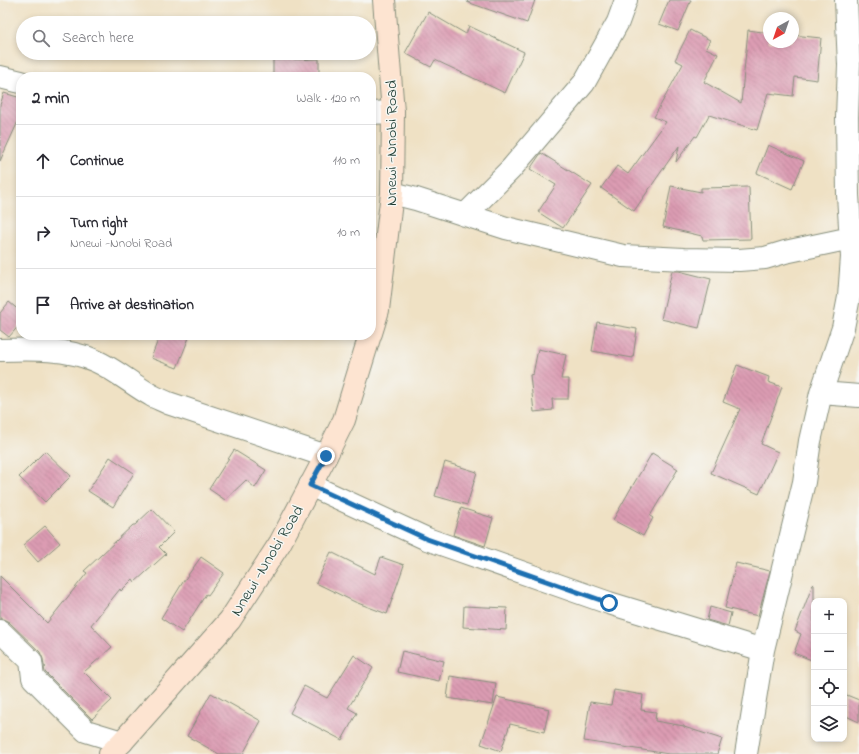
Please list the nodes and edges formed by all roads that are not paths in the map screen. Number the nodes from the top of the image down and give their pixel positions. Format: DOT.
graph roads {
  1 [pos="384,0"];
  2 [pos="626,0"];
  3 [pos="846,0"];
  4 [pos="0,77"];
  5 [pos="16,81"];
  6 [pos="393,112"];
  7 [pos="376,113"];
  8 [pos="392,193"];
  9 [pos="465,215"];
  10 [pos="854,251"];
  11 [pos="376,317"];
  12 [pos="369,340"];
  13 [pos="0,350"];
  14 [pos="821,393"];
  15 [pos="859,396"];
  16 [pos="326,456"];
  17 [pos="310,485"];
  18 [pos="0,631"];
  19 [pos="763,650"];
  20 [pos="116,748"];
  21 [pos="746,754"];
  1 -- 6 [label="main road, Nnewi -Nnobi Road"];
  2 -- 9 [label="street"];
  3 -- 10 [label="street"];
  4 -- 5 [label="street"];
  6 -- 7 [label="street"];
  6 -- 8 [label="main road, Nnewi -Nnobi Road"];
  8 -- 9 [label="street"];
  8 -- 11 [label="main road, Nnewi -Nnobi Road"];
  9 -- 10 [label="street"];
  10 -- 14 [label="street"];
  12 -- 16 [label="main road, Nnewi -Nnobi Road"];
  13 -- 16 [label="street"];
  14 -- 15 [label="street"];
  14 -- 19 [label="street"];
  16 -- 17 [label="main road, Nnewi -Nnobi Road"];
  17 -- 19 [label="street"];
  17 -- 20 [label="main road, Nnewi -Nnobi Road"];
  18 -- 20 [label="street"];
  19 -- 21 [label="street"];
}
